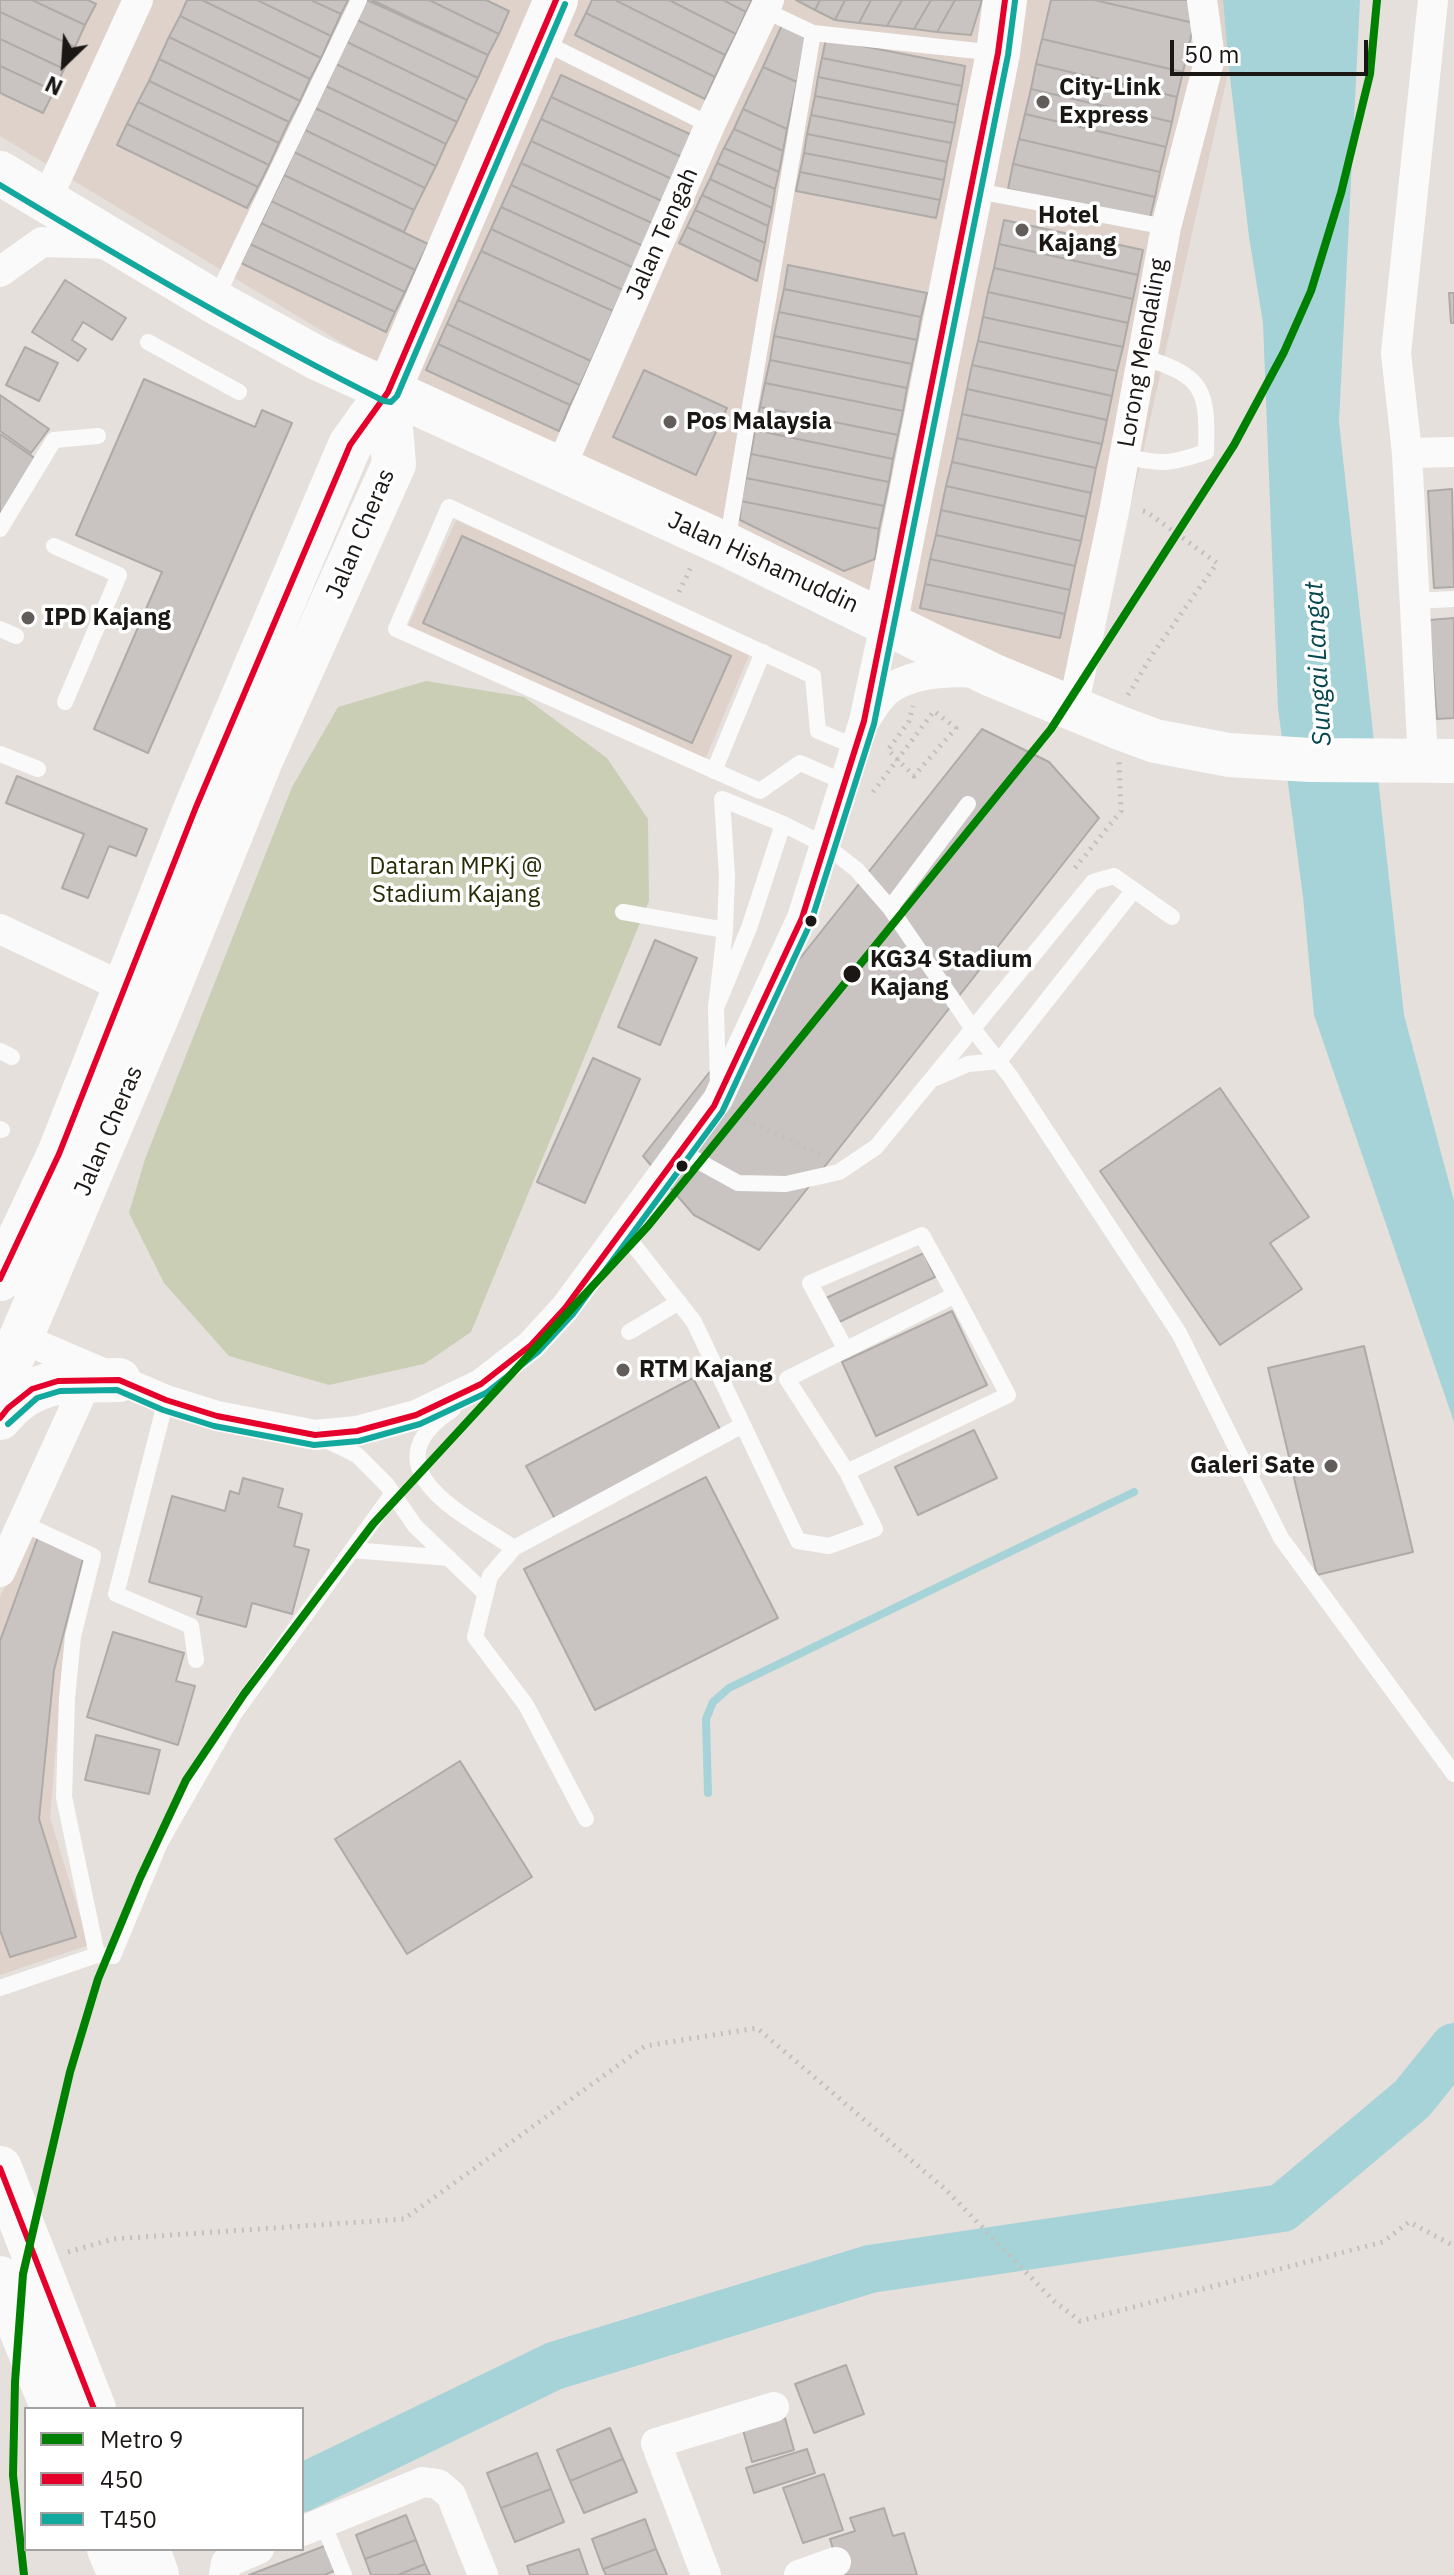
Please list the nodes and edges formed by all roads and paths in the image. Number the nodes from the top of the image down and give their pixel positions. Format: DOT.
graph roads {
  1 [pos="138,0"];
  2 [pos="359,0"];
  3 [pos="1005,0"];
  4 [pos="1202,0"];
  5 [pos="1433,0"];
  6 [pos="766,5"];
  7 [pos="544,13"];
  8 [pos="813,33"];
  9 [pos="998,53"];
  10 [pos="710,125"];
  11 [pos="0,173"];
  12 [pos="970,190"];
  13 [pos="46,201"];
  14 [pos="1166,227"];
  15 [pos="117,244"];
  16 [pos="0,272"];
  17 [pos="215,302"];
  18 [pos="148,342"];
  19 [pos="1142,357"];
  20 [pos="317,358"];
  21 [pos="239,392"];
  22 [pos="388,392"];
  23 [pos="98,436"];
  24 [pos="350,445"];
  25 [pos="1454,452"];
  26 [pos="1407,453"];
  27 [pos="1124,456"];
  28 [pos="560,469"];
  29 [pos="1115,507"];
  30 [pos="0,529"];
  31 [pos="54,546"];
  32 [pos="716,560"];
  33 [pos="1454,599"];
  34 [pos="1415,601"];
  35 [pos="670,610"];
  36 [pos="886,620"];
  37 [pos="0,629"];
  38 [pos="16,636"];
  39 [pos="763,652"];
  40 [pos="992,675"];
  41 [pos="899,685"];
  42 [pos="1125,700"];
  43 [pos="65,702"];
  44 [pos="1073,708"];
  45 [pos="860,734"];
  46 [pos="0,754"];
  47 [pos="1119,755"];
  48 [pos="1424,761"];
  49 [pos="38,769"];
  50 [pos="714,771"];
  51 [pos="858,788"];
  52 [pos="968,804"];
  53 [pos="783,824"];
  54 [pos="825,845"];
  55 [pos="1065,879"];
  56 [pos="1133,891"];
  57 [pos="890,908"];
  58 [pos="623,912"];
  59 [pos="1172,917"];
  60 [pos="0,929"];
  61 [pos="725,930"];
  62 [pos="125,988"];
  63 [pos="716,1008"];
  64 [pos="973,1029"];
  65 [pos="999,1061"];
  66 [pos="935,1078"];
  67 [pos="716,1102"];
  68 [pos="680,1151"];
  69 [pos="822,1156"];
  70 [pos="622,1230"];
  71 [pos="0,1279"];
  72 [pos="955,1295"];
  73 [pos="679,1302"];
  74 [pos="629,1332"];
  75 [pos="21,1338"];
  76 [pos="846,1350"];
  77 [pos="103,1380"];
  78 [pos="481,1384"];
  79 [pos="0,1387"];
  80 [pos="166,1400"];
  81 [pos="0,1418"];
  82 [pos="743,1425"];
  83 [pos="315,1435"];
  84 [pos="847,1472"];
  85 [pos="393,1493"];
  86 [pos="22,1523"];
  87 [pos="514,1548"];
  88 [pos="352,1550"];
  89 [pos="449,1558"];
  90 [pos="0,1572"];
  91 [pos="486,1594"];
  92 [pos="196,1660"];
  93 [pos="1454,1774"];
  94 [pos="586,1819"];
  95 [pos="97,1955"];
  96 [pos="0,1988"];
  97 [pos="0,2168"];
  98 [pos="1454,2246"];
  99 [pos="18,2270"];
  100 [pos="52,2407"];
  101 [pos="93,2407"];
  102 [pos="774,2407"];
  103 [pos="312,2527"];
  104 [pos="110,2551"];
  105 [pos="149,2551"];
  106 [pos="254,2551"];
  107 [pos="836,2562"];
  108 [pos="120,2575"];
  109 [pos="157,2575"];
  110 [pos="224,2575"];
  111 [pos="344,2575"];
  112 [pos="483,2575"];
  113 [pos="706,2575"];
  114 [pos="799,2575"];
  1 -- 13 [label="street"];
  2 -- 17 [label="lane"];
  3 -- 9 [label="main road"];
  4 -- 14 [label="street, Lorong Mendaling"];
  5 -- 26 [label="street"];
  6 -- 8 [label="lane"];
  6 -- 10 [label="street, Jalan Tengah"];
  7 -- 10 [label="lane"];
  7 -- 22 [label="main road"];
  8 -- 9 [label="lane"];
  8 -- 32 [label="lane"];
  9 -- 12 [label="main road"];
  10 -- 28 [label="street, Jalan Tengah"];
  11 -- 13 [label="main road, Jalan Hishamuddin"];
  12 -- 14 [label="lane"];
  12 -- 36 [label="main road"];
  13 -- 15 [label="main road, Jalan Hishamuddin"];
  14 -- 19 [label="street, Lorong Mendaling"];
  15 -- 16 [label="street"];
  15 -- 17 [label="main road, Jalan Hishamuddin"];
  17 -- 20 [label="main road, Jalan Hishamuddin"];
  18 -- 21 [label="lane"];
  19 -- 27 [label="street, Lorong Mendaling"];
  19 -- 27 [label="lane"];
  20 -- 22 [label="main road, Jalan Hishamuddin"];
  20 -- 24 [label="main road"];
  22 -- 24 [label="main road, Jalan Cheras"];
  22 -- 28 [label="main road, Jalan Hishamuddin"];
  22 -- 75 [label="main road, Jalan Cheras"];
  23 -- 30 [label="lane"];
  24 -- 62 [label="main road, Jalan Cheras"];
  25 -- 26 [label="street"];
  26 -- 34 [label="street"];
  27 -- 29 [label="street, Lorong Mendaling"];
  28 -- 32 [label="main road, Jalan Hishamuddin"];
  29 -- 42 [label="path"];
  29 -- 44 [label="street, Lorong Mendaling"];
  31 -- 43 [label="lane"];
  32 -- 35 [label="path"];
  32 -- 36 [label="main road, Jalan Hishamuddin"];
  33 -- 34 [label="lane"];
  34 -- 48 [label="street"];
  35 -- 39 [label="lane"];
  35 -- 50 [label="lane"];
  36 -- 40 [label="main road, Jalan Hishamuddin"];
  36 -- 45 [label="street"];
  37 -- 38 [label="lane"];
  39 -- 45 [label="lane"];
  39 -- 50 [label="lane"];
  40 -- 41 [label="street"];
  40 -- 44 [label="main road, Jalan Hishamuddin"];
  41 -- 45 [label="street"];
  41 -- 51 [label="path"];
  44 -- 48 [label="main road, Jalan Hishamuddin"];
  45 -- 51 [label="street"];
  46 -- 49 [label="lane"];
  47 -- 55 [label="path"];
  50 -- 51 [label="lane"];
  51 -- 54 [label="street"];
  52 -- 57 [label="lane"];
  53 -- 54 [label="lane"];
  53 -- 61 [label="lane"];
  53 -- 63 [label="lane"];
  54 -- 57 [label="lane"];
  54 -- 67 [label="street"];
  56 -- 59 [label="lane"];
  56 -- 64 [label="lane"];
  56 -- 65 [label="lane"];
  57 -- 64 [label="lane"];
  58 -- 61 [label="lane"];
  60 -- 62 [label="street"];
  61 -- 63 [label="lane"];
  62 -- 71 [label="main road, Jalan Cheras"];
  63 -- 67 [label="lane"];
  64 -- 65 [label="lane"];
  64 -- 66 [label="lane"];
  65 -- 66 [label="lane"];
  65 -- 93 [label="lane"];
  66 -- 68 [label="lane"];
  67 -- 68 [label="street"];
  67 -- 69 [label="path"];
  68 -- 70 [label="street"];
  70 -- 73 [label="lane"];
  70 -- 78 [label="street"];
  72 -- 76 [label="lane"];
  72 -- 76 [label="lane"];
  72 -- 84 [label="lane"];
  73 -- 74 [label="lane"];
  73 -- 82 [label="lane"];
  75 -- 77 [label="street"];
  75 -- 79 [label="main road, Jalan Cheras"];
  76 -- 84 [label="lane"];
  77 -- 80 [label="street"];
  77 -- 81 [label="main road"];
  77 -- 86 [label="street"];
  78 -- 83 [label="street"];
  78 -- 87 [label="lane"];
  80 -- 83 [label="street"];
  80 -- 92 [label="lane"];
  82 -- 84 [label="lane"];
  82 -- 87 [label="lane"];
  83 -- 85 [label="lane"];
  85 -- 88 [label="lane"];
  85 -- 89 [label="lane"];
  86 -- 90 [label="street"];
  86 -- 95 [label="lane"];
  87 -- 91 [label="lane"];
  88 -- 89 [label="lane"];
  88 -- 95 [label="lane"];
  89 -- 91 [label="lane"];
  91 -- 94 [label="lane"];
  95 -- 96 [label="lane"];
  97 -- 99 [label="main road"];
  98 -- 99 [label="path"];
  99 -- 100 [label="main road"];
  99 -- 101 [label="main road"];
  102 -- 113 [label="street"];
  103 -- 111 [label="lane"];
  103 -- 112 [label="street"];
  104 -- 108 [label="main road"];
  105 -- 109 [label="main road"];
  106 -- 110 [label="street"];
  107 -- 114 [label="street"];
}
